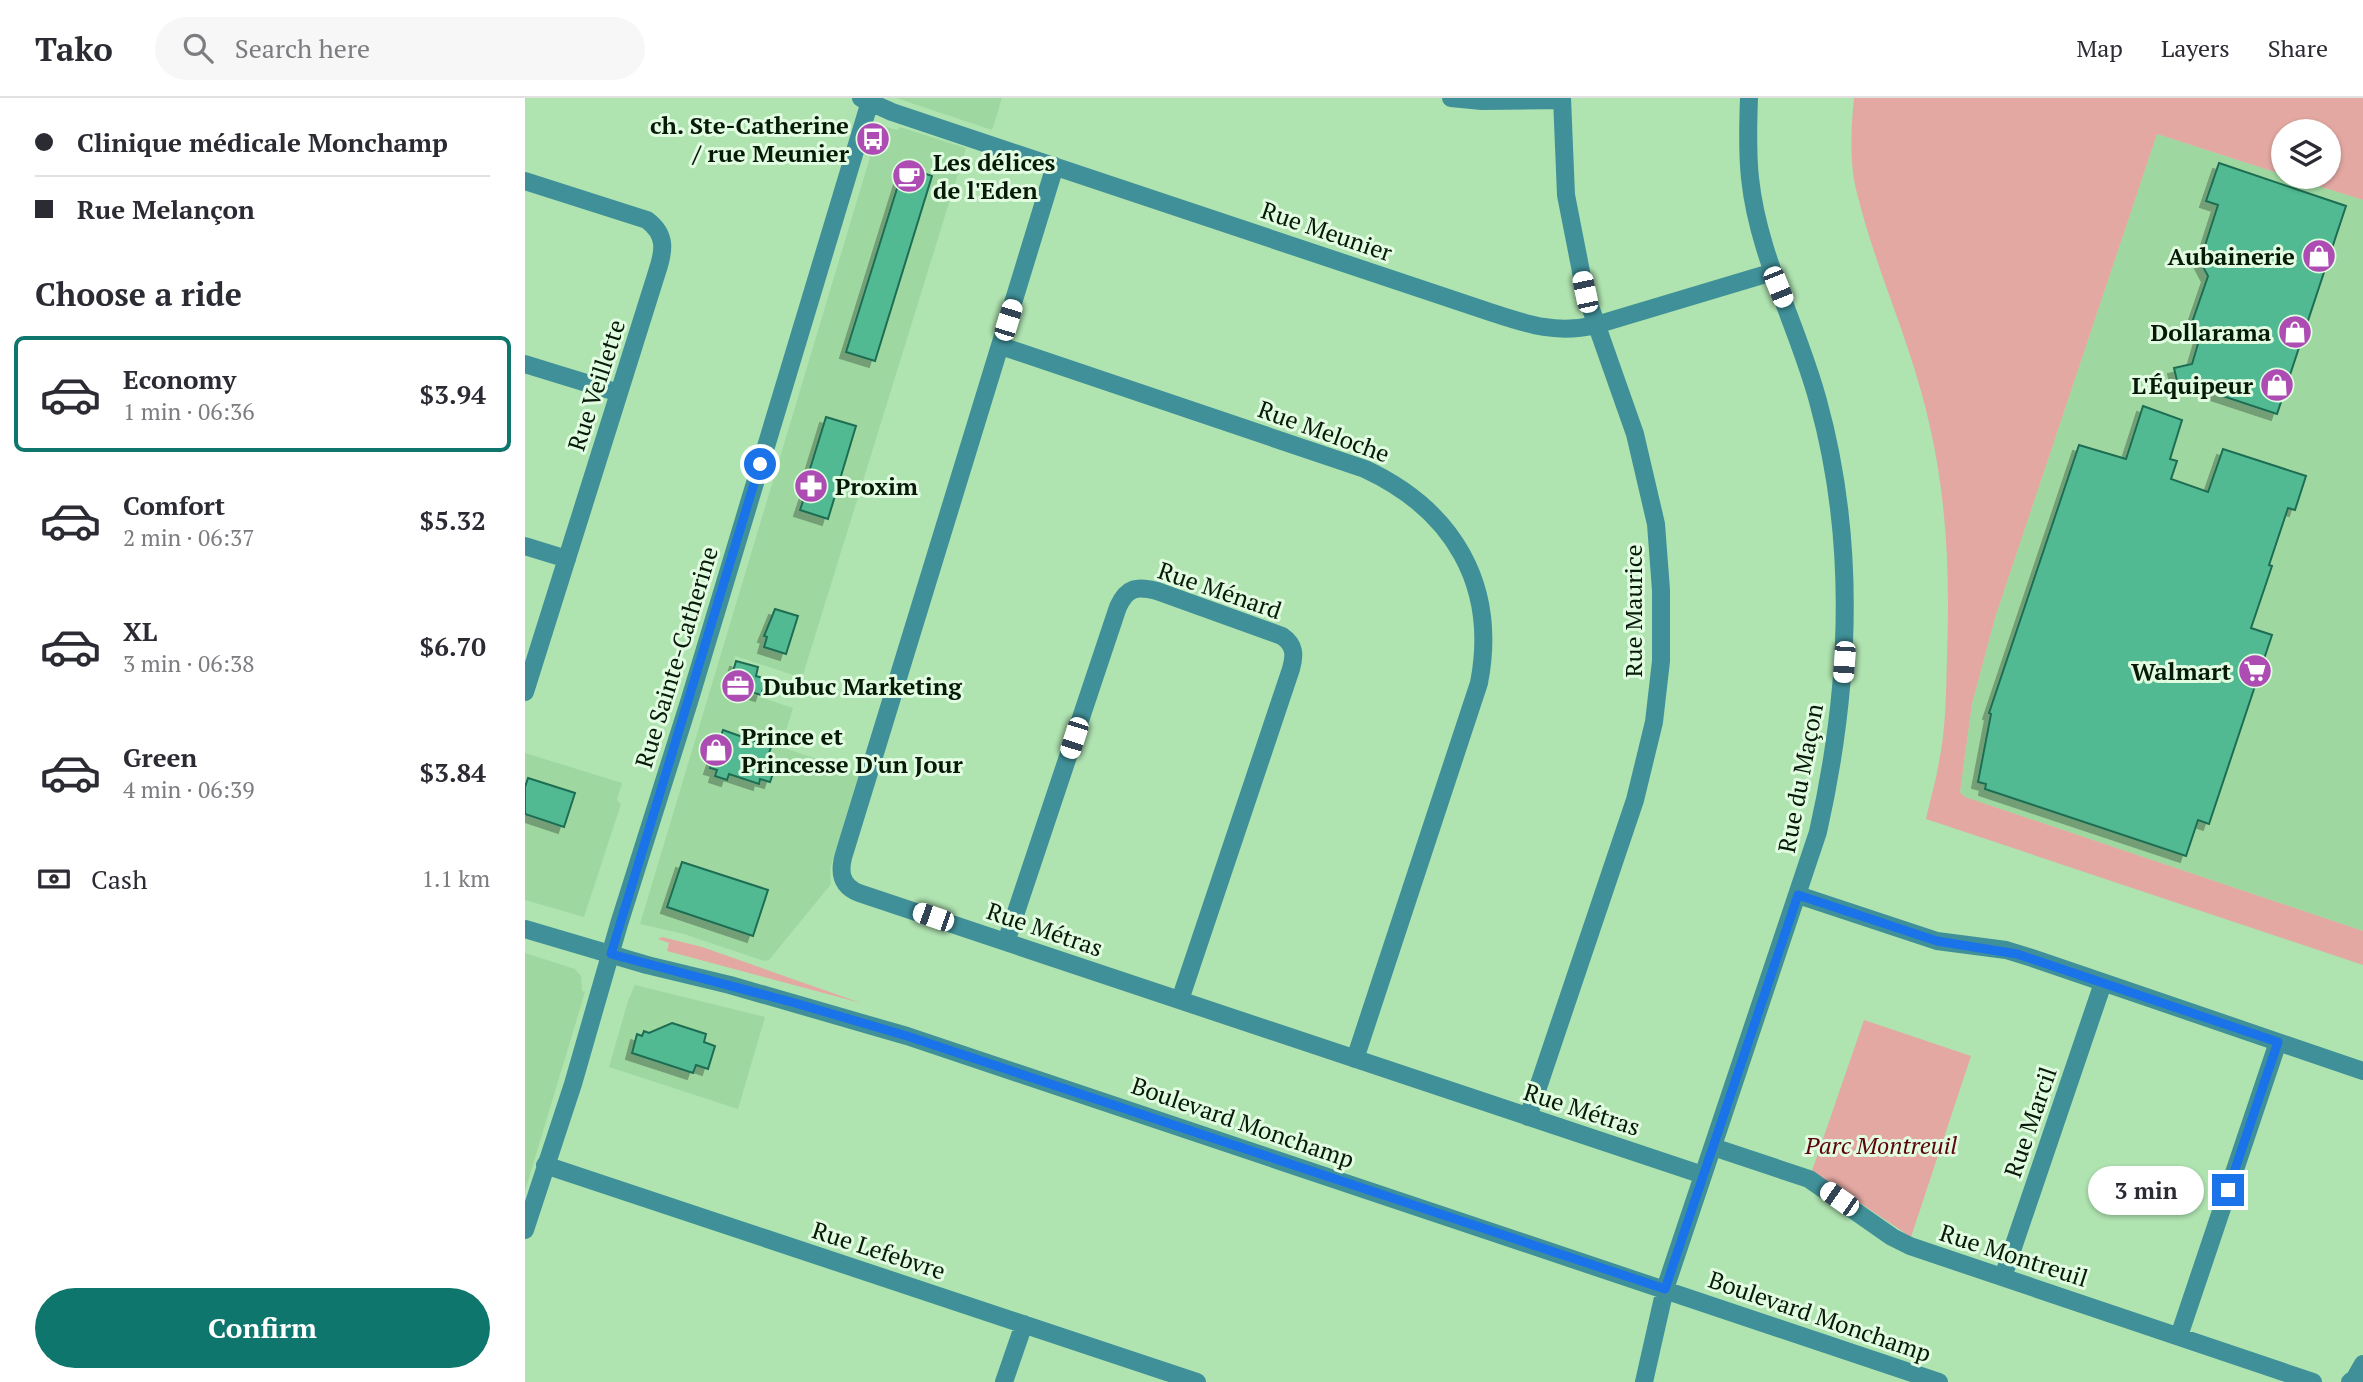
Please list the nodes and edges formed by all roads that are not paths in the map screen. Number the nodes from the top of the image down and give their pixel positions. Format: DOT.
graph roads {
  1 [pos="1451,98"];
  2 [pos="1749,98"];
  3 [pos="1562,99"];
  4 [pos="867,100"];
  5 [pos="1055,166"];
  6 [pos="525,181"];
  7 [pos="1773,272"];
  8 [pos="1596,326"];
  9 [pos="1000,345"];
  10 [pos="525,364"];
  11 [pos="619,393"];
  12 [pos="525,546"];
  13 [pos="567,559"];
  14 [pos="525,692"];
  15 [pos="1798,895"];
  16 [pos="525,929"];
  17 [pos="1006,942"];
  18 [pos="611,954"];
  19 [pos="2103,983"];
  20 [pos="1180,1000"];
  21 [pos="2278,1042"];
  22 [pos="1355,1059"];
  23 [pos="2363,1071"];
  24 [pos="1528,1117"];
  25 [pos="1713,1147"];
  26 [pos="545,1165"];
  27 [pos="1703,1175"];
  28 [pos="525,1230"];
  29 [pos="2003,1277"];
  30 [pos="1665,1289"];
  31 [pos="1024,1324"];
  32 [pos="2179,1336"];
  33 [pos="2363,1364"];
  34 [pos="1005,1382"];
  35 [pos="1197,1382"];
  36 [pos="1644,1382"];
  37 [pos="1939,1382"];
  38 [pos="2313,1382"];
  39 [pos="2350,1382"];
  1 -- 3 [label="street"];
  2 -- 7 [label="street, Rue du Maçon"];
  3 -- 8 [label="street, Rue Maurice"];
  4 -- 5 [label="street, Rue Meunier"];
  4 -- 18 [label="street, Rue Sainte-Catherine"];
  5 -- 8 [label="street, Rue Meunier"];
  5 -- 9 [label="street, Rue Métras"];
  6 -- 11 [label="street, Rue Veillette"];
  7 -- 8 [label="street, Rue Meunier"];
  7 -- 15 [label="street, Rue du Maçon"];
  8 -- 24 [label="street, Rue Maurice"];
  9 -- 17 [label="street, Rue Métras"];
  9 -- 22 [label="street, Rue Meloche"];
  10 -- 11 [label="street"];
  11 -- 13 [label="street, Rue Veillette"];
  12 -- 13 [label="street"];
  13 -- 14 [label="street, Rue Veillette"];
  15 -- 19 [label="street"];
  15 -- 25 [label="street, Rue du Maçon"];
  16 -- 18 [label="street, Boulevard Monchamp"];
  17 -- 20 [label="street, Rue Métras"];
  17 -- 20 [label="street, Rue Ménard"];
  18 -- 26 [label="street, Rue Sainte-Catherine"];
  18 -- 30 [label="street, Boulevard Monchamp"];
  19 -- 21 [label="street"];
  19 -- 29 [label="street, Rue Marcil"];
  20 -- 22 [label="street, Rue Métras"];
  21 -- 23 [label="street"];
  21 -- 32 [label="street"];
  22 -- 24 [label="street, Rue Métras"];
  24 -- 27 [label="street, Rue Métras"];
  25 -- 27 [label="street, Rue du Maçon"];
  25 -- 29 [label="street, Rue Montreuil"];
  26 -- 28 [label="street, Rue Sainte-Catherine"];
  26 -- 31 [label="street, Rue Lefebvre"];
  27 -- 30 [label="street, Rue du Maçon"];
  29 -- 32 [label="street, Rue Montreuil"];
  30 -- 36 [label="street, Rue du Maçon"];
  30 -- 37 [label="street, Boulevard Monchamp"];
  31 -- 34 [label="street"];
  31 -- 35 [label="street, Rue Lefebvre"];
  32 -- 38 [label="street, Rue Montreuil"];
  33 -- 39 [label="street"];
}
